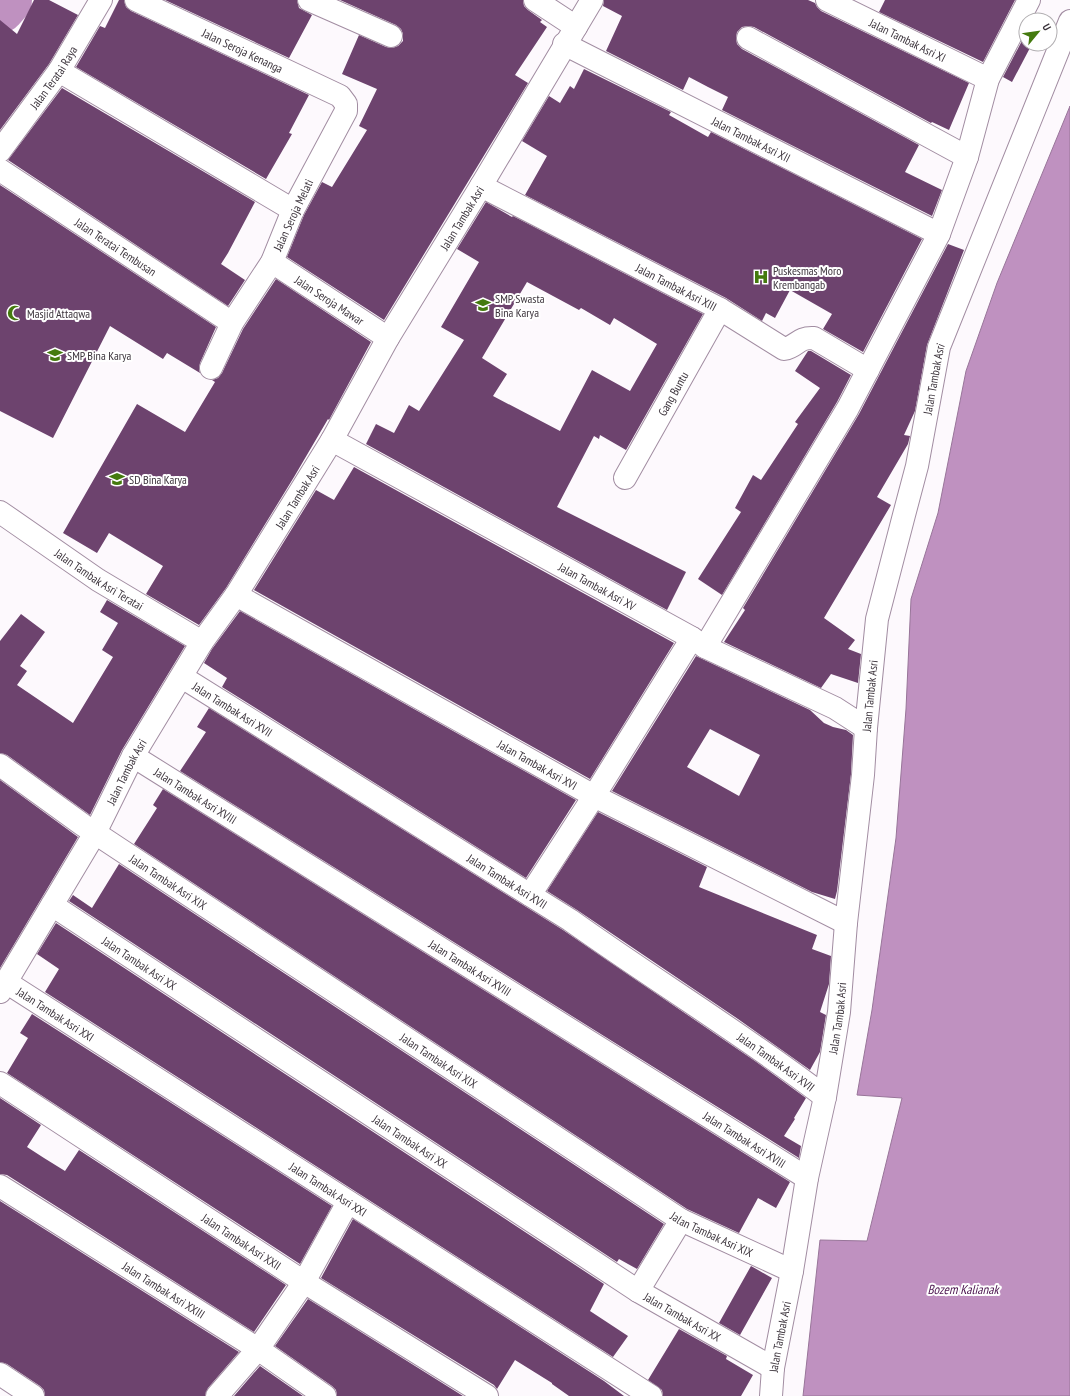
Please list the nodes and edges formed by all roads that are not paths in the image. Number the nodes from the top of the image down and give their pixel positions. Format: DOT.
graph roads {
  1 [pos="101,0"];
  2 [pos="136,0"];
  3 [pos="308,0"];
  4 [pos="535,0"];
  5 [pos="592,0"];
  6 [pos="827,0"];
  7 [pos="1029,0"];
  8 [pos="1070,21"];
  9 [pos="391,36"];
  10 [pos="570,36"];
  11 [pos="748,38"];
  12 [pos="59,71"];
  13 [pos="988,79"];
  14 [pos="346,104"];
  15 [pos="0,151"];
  16 [pos="967,157"];
  17 [pos="0,170"];
  18 [pos="482,186"];
  19 [pos="293,210"];
  20 [pos="939,234"];
  21 [pos="272,262"];
  22 [pos="720,309"];
  23 [pos="232,322"];
  24 [pos="388,338"];
  25 [pos="211,368"];
  26 [pos="868,370"];
  27 [pos="332,440"];
  28 [pos="625,478"];
  29 [pos="0,512"];
  30 [pos="236,594"];
  31 [pos="202,642"];
  32 [pos="699,643"];
  33 [pos="182,677"];
  34 [pos="866,728"];
  35 [pos="133,756"];
  36 [pos="0,766"];
  37 [pos="594,796"];
  38 [pos="95,834"];
  39 [pos="530,895"];
  40 [pos="52,905"];
  41 [pos="846,923"];
  42 [pos="3,987"];
  43 [pos="0,1083"];
  44 [pos="825,1097"];
  45 [pos="807,1178"];
  46 [pos="0,1186"];
  47 [pos="348,1202"];
  48 [pos="681,1220"];
  49 [pos="792,1271"];
  50 [pos="304,1282"];
  51 [pos="638,1291"];
  52 [pos="258,1349"];
  53 [pos="773,1368"];
  54 [pos="0,1374"];
  55 [pos="33,1396"];
  56 [pos="217,1396"];
  57 [pos="325,1396"];
  58 [pos="486,1396"];
  59 [pos="651,1396"];
  60 [pos="772,1396"];
  1 -- 12 [label="street, Jalan Teratai Raya"];
  2 -- 14 [label="street, Jalan Seroja Kenanga"];
  3 -- 9 [label="street"];
  4 -- 10 [label="street, Jalan Tambak Asri XII"];
  5 -- 10 [label="street, Jalan Tambak Asri"];
  6 -- 13 [label="street, Jalan Tambak Asri XI"];
  7 -- 13 [label="street"];
  8 -- 34 [label="street, Jalan Tambak Asri"];
  10 -- 18 [label="street, Jalan Tambak Asri"];
  10 -- 20 [label="street, Jalan Tambak Asri XII"];
  11 -- 16 [label="street"];
  12 -- 15 [label="street, Jalan Teratai Raya"];
  12 -- 19 [label="street"];
  13 -- 16 [label="street"];
  14 -- 19 [label="street, Jalan Seroja Melati"];
  16 -- 20 [label="street"];
  17 -- 23 [label="street, Jalan Teratai Tembusan"];
  18 -- 22 [label="street, Jalan Tambak Asri XIII"];
  18 -- 24 [label="street, Jalan Tambak Asri"];
  19 -- 21 [label="street, Jalan Seroja Melati"];
  20 -- 26 [label="street"];
  21 -- 23 [label="street, Jalan Seroja Melati"];
  21 -- 24 [label="street, Jalan Seroja Mawar"];
  22 -- 26 [label="street, Jalan Tambak Asri XIII"];
  22 -- 28 [label="street, Gang Buntu"];
  23 -- 25 [label="street, Jalan Seroja Melati"];
  24 -- 27 [label="street, Jalan Tambak Asri"];
  26 -- 32 [label="street"];
  27 -- 30 [label="street, Jalan Tambak Asri"];
  27 -- 32 [label="street, Jalan Tambak Asri XV"];
  29 -- 31 [label="street, Jalan Tambak Asri Teratai"];
  30 -- 31 [label="street, Jalan Tambak Asri"];
  30 -- 37 [label="street, Jalan Tambak Asri XVI"];
  31 -- 33 [label="street, Jalan Tambak Asri"];
  32 -- 34 [label="street, Jalan Tambak Asri XV"];
  32 -- 37 [label="street"];
  33 -- 35 [label="street, Jalan Tambak Asri"];
  33 -- 39 [label="street, Jalan Tambak Asri XVII"];
  34 -- 41 [label="street, Jalan Tambak Asri"];
  35 -- 38 [label="street, Jalan Tambak Asri"];
  35 -- 45 [label="street, Jalan Tambak Asri XVIII"];
  36 -- 38 [label="street, Jalan Tambak Asri XIX"];
  37 -- 39 [label="street"];
  37 -- 41 [label="street, Jalan Tambak Asri XVI"];
  38 -- 40 [label="street, Jalan Tambak Asri"];
  38 -- 48 [label="street, Jalan Tambak Asri XIX"];
  39 -- 44 [label="street, Jalan Tambak Asri XVII"];
  40 -- 42 [label="street, Jalan Tambak Asri"];
  40 -- 51 [label="street, Jalan Tambak Asri XX"];
  41 -- 44 [label="street, Jalan Tambak Asri"];
  42 -- 47 [label="street, Jalan Tambak Asri XXI"];
  43 -- 50 [label="street, Jalan Tambak Asri XXII"];
  44 -- 45 [label="street, Jalan Tambak Asri"];
  45 -- 49 [label="street, Jalan Tambak Asri"];
  46 -- 52 [label="street, Jalan Tambak Asri XXIII"];
  47 -- 50 [label="street"];
  47 -- 59 [label="street, Jalan Tambak Asri XXI"];
  48 -- 49 [label="street, Jalan Tambak Asri XIX"];
  48 -- 51 [label="street"];
  49 -- 53 [label="street, Jalan Tambak Asri"];
  50 -- 52 [label="street"];
  50 -- 58 [label="street, Jalan Tambak Asri XXII"];
  51 -- 53 [label="street, Jalan Tambak Asri XX"];
  52 -- 56 [label="street"];
  52 -- 57 [label="street, Jalan Tambak Asri XXIII"];
  53 -- 60 [label="street, Jalan Tambak Asri"];
  54 -- 55 [label="street"];
}
